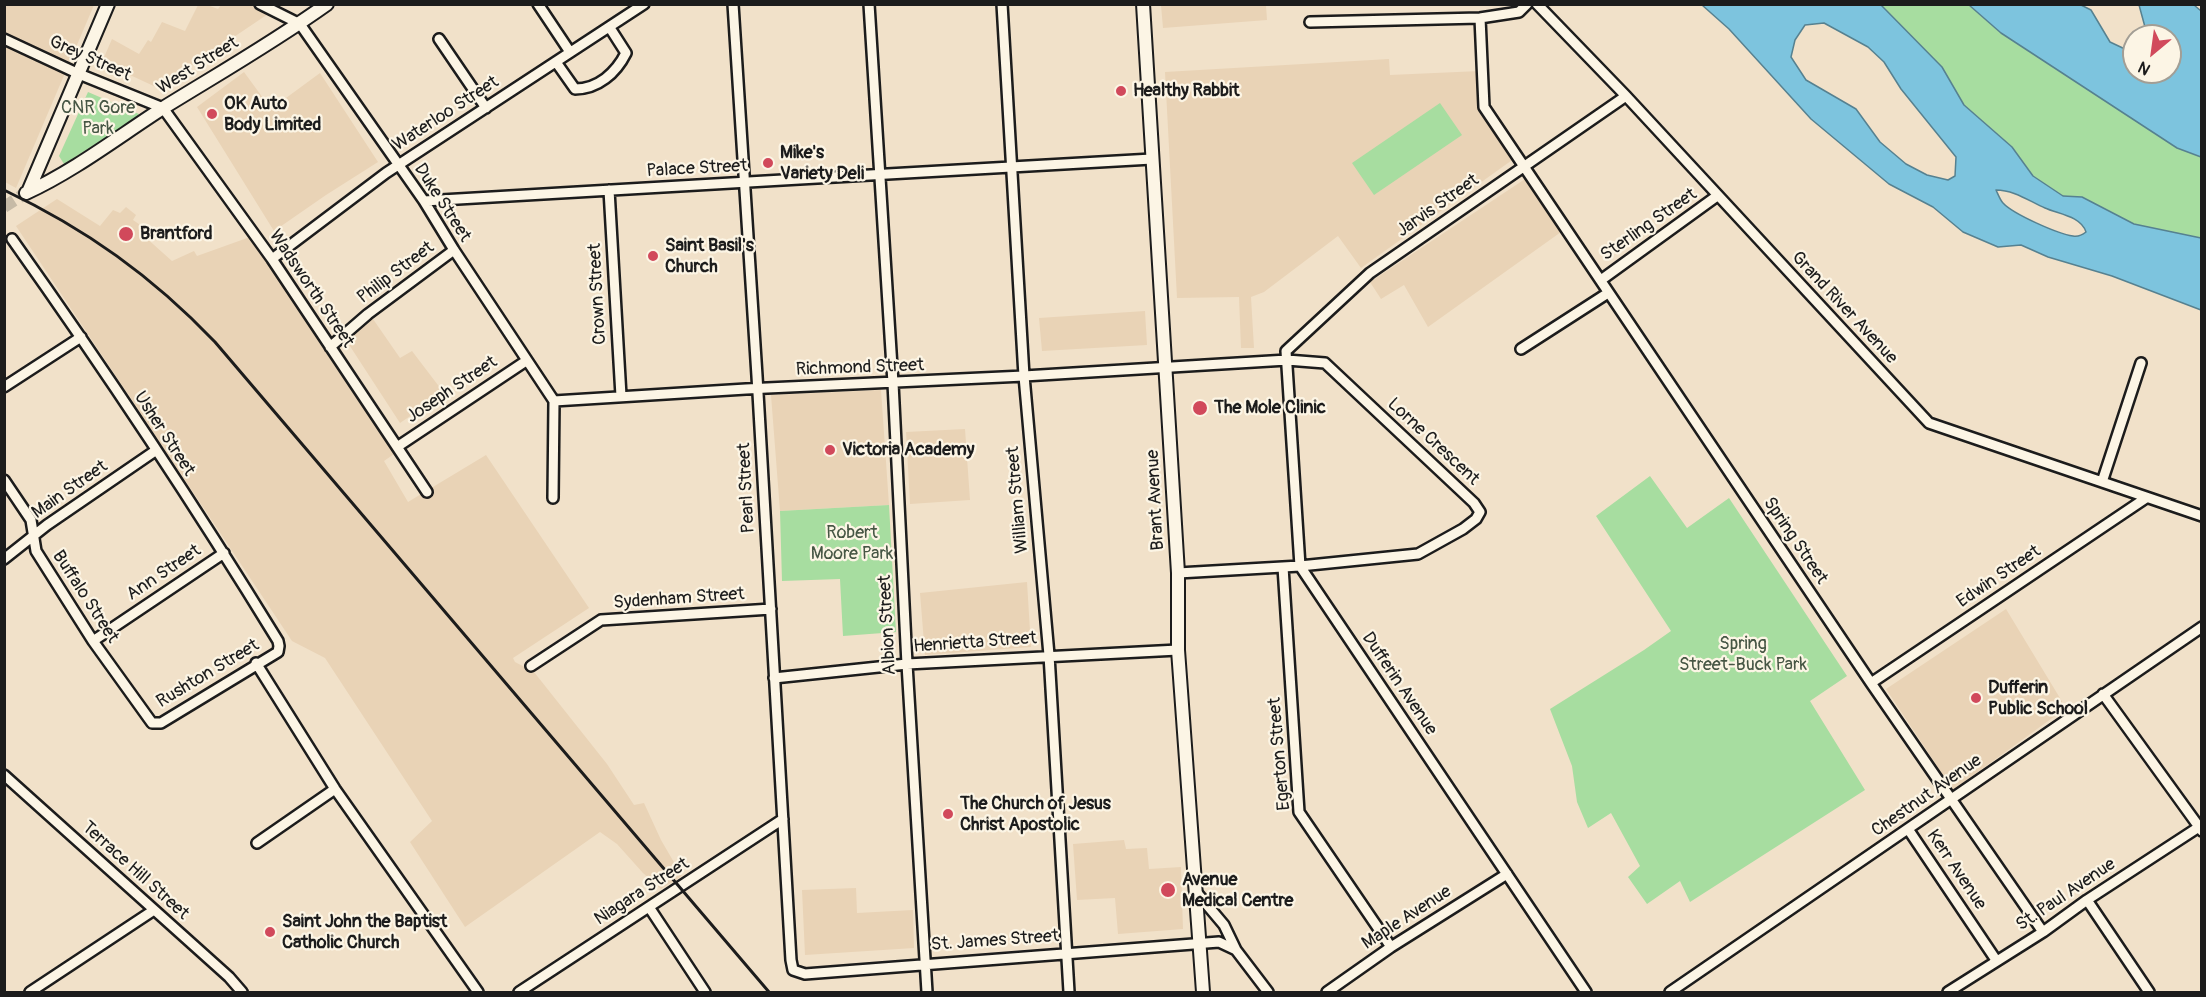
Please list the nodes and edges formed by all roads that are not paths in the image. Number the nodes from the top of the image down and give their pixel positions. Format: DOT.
graph roads {
  1 [pos="108,4"];
  2 [pos="260,4"];
  3 [pos="327,4"];
  4 [pos="538,4"];
  5 [pos="644,4"];
  6 [pos="733,4"];
  7 [pos="869,4"];
  8 [pos="1002,4"];
  9 [pos="1143,4"];
  10 [pos="1527,4"];
  11 [pos="1537,4"];
  12 [pos="1480,18"];
  13 [pos="1310,22"];
  14 [pos="300,24"];
  15 [pos="610,28"];
  16 [pos="4,39"];
  17 [pos="439,39"];
  18 [pos="570,52"];
  19 [pos="556,62"];
  20 [pos="79,74"];
  21 [pos="1626,96"];
  22 [pos="163,108"];
  23 [pos="486,108"];
  24 [pos="1152,159"];
  25 [pos="398,165"];
  26 [pos="1011,166"];
  27 [pos="1523,166"];
  28 [pos="879,173"];
  29 [pos="745,183"];
  30 [pos="609,190"];
  31 [pos="1718,196"];
  32 [pos="424,201"];
  33 [pos="12,239"];
  34 [pos="454,250"];
  35 [pos="272,259"];
  36 [pos="1601,279"];
  37 [pos="1608,293"];
  38 [pos="81,337"];
  39 [pos="330,346"];
  40 [pos="1521,349"];
  41 [pos="1287,360"];
  42 [pos="526,361"];
  43 [pos="2141,363"];
  44 [pos="1166,367"];
  45 [pos="1024,376"];
  46 [pos="893,383"];
  47 [pos="4,387"];
  48 [pos="758,388"];
  49 [pos="621,396"];
  50 [pos="554,401"];
  51 [pos="397,447"];
  52 [pos="155,451"];
  53 [pos="4,480"];
  54 [pos="2102,482"];
  55 [pos="427,492"];
  56 [pos="553,498"];
  57 [pos="2146,498"];
  58 [pos="2202,516"];
  59 [pos="34,535"];
  60 [pos="224,553"];
  61 [pos="4,559"];
  62 [pos="1300,566"];
  63 [pos="1283,567"];
  64 [pos="1178,573"];
  65 [pos="771,609"];
  66 [pos="2202,627"];
  67 [pos="93,641"];
  68 [pos="1178,650"];
  69 [pos="278,652"];
  70 [pos="1049,655"];
  71 [pos="256,663"];
  72 [pos="907,664"];
  73 [pos="531,666"];
  74 [pos="774,678"];
  75 [pos="1871,683"];
  76 [pos="2103,694"];
  77 [pos="155,724"];
  78 [pos="4,775"];
  79 [pos="335,789"];
  80 [pos="1951,800"];
  81 [pos="783,819"];
  82 [pos="2201,828"];
  83 [pos="1908,829"];
  84 [pos="257,843"];
  85 [pos="1508,874"];
  86 [pos="1197,893"];
  87 [pos="2086,900"];
  88 [pos="649,907"];
  89 [pos="154,910"];
  90 [pos="2043,932"];
  91 [pos="1200,944"];
  92 [pos="1391,947"];
  93 [pos="1236,950"];
  94 [pos="1067,952"];
  95 [pos="1996,960"];
  96 [pos="924,963"];
  97 [pos="794,970"];
  98 [pos="30,993"];
  99 [pos="242,993"];
  100 [pos="478,993"];
  101 [pos="519,993"];
  102 [pos="705,993"];
  103 [pos="927,993"];
  104 [pos="1069,993"];
  105 [pos="1203,993"];
  106 [pos="1268,993"];
  107 [pos="1327,993"];
  108 [pos="1586,993"];
  109 [pos="1670,993"];
  110 [pos="1948,993"];
  111 [pos="2149,993"];
  1 -- 20 [label="main road"];
  2 -- 14 [label="street"];
  3 -- 14 [label="main road, West Street"];
  4 -- 18 [label="street"];
  5 -- 15 [label="street, Waterloo Street"];
  6 -- 29 [label="street, Pearl Street"];
  7 -- 28 [label="street, Albion Street"];
  8 -- 26 [label="street, William Street"];
  9 -- 24 [label="main road, Brant Avenue"];
  10 -- 12 [label="street"];
  11 -- 21 [label="street, Grand River Avenue"];
  12 -- 13 [label="street"];
  12 -- 27 [label="street, Spring Street"];
  14 -- 22 [label="main road, West Street"];
  14 -- 25 [label="street, Duke Street"];
  15 -- 18 [label="street, Waterloo Street"];
  15 -- 19 [label="street"];
  16 -- 20 [label="street, Grey Street"];
  17 -- 23 [label="street"];
  18 -- 19 [label="street, Waterloo Street"];
  19 -- 23 [label="street, Waterloo Street"];
  20 -- 22 [label="street, Grey Street"];
  20 -- 22 [label="main road, West Street"];
  21 -- 27 [label="street, Jarvis Street"];
  21 -- 31 [label="street, Grand River Avenue"];
  22 -- 35 [label="street, Wadsworth Street"];
  23 -- 25 [label="street, Waterloo Street"];
  24 -- 26 [label="street, Palace Street"];
  24 -- 44 [label="main road, Brant Avenue"];
  25 -- 32 [label="street, Duke Street"];
  25 -- 35 [label="street, Waterloo Street"];
  26 -- 28 [label="street, Palace Street"];
  26 -- 45 [label="street, William Street"];
  27 -- 36 [label="street, Spring Street"];
  27 -- 41 [label="street, Jarvis Street"];
  28 -- 29 [label="street, Palace Street"];
  28 -- 46 [label="street, Albion Street"];
  29 -- 30 [label="street, Palace Street"];
  29 -- 48 [label="street, Pearl Street"];
  30 -- 32 [label="street, Palace Street"];
  30 -- 49 [label="street, Crown Street"];
  31 -- 36 [label="street, Sterling Street"];
  31 -- 54 [label="street, Grand River Avenue"];
  32 -- 34 [label="street, Duke Street"];
  33 -- 38 [label="street, Usher Street"];
  34 -- 39 [label="street, Philip Street"];
  34 -- 42 [label="street, Duke Street"];
  35 -- 39 [label="street, Wadsworth Street"];
  36 -- 37 [label="street, Spring Street"];
  37 -- 40 [label="street"];
  37 -- 75 [label="street, Spring Street"];
  38 -- 47 [label="street"];
  38 -- 52 [label="street, Usher Street"];
  39 -- 51 [label="street, Wadsworth Street"];
  41 -- 44 [label="street, Lorne Crescent"];
  41 -- 62 [label="street"];
  41 -- 62 [label="street, Lorne Crescent"];
  42 -- 50 [label="street, Duke Street"];
  42 -- 51 [label="street, Joseph Street"];
  43 -- 54 [label="street"];
  44 -- 45 [label="street, Richmond Street"];
  44 -- 64 [label="main road, Brant Avenue"];
  45 -- 46 [label="street, Richmond Street"];
  45 -- 70 [label="street, William Street"];
  46 -- 48 [label="street, Richmond Street"];
  46 -- 72 [label="street, Albion Street"];
  48 -- 49 [label="street, Richmond Street"];
  48 -- 65 [label="street, Pearl Street"];
  49 -- 50 [label="street, Richmond Street"];
  50 -- 56 [label="street"];
  51 -- 55 [label="street, Wadsworth Street"];
  52 -- 59 [label="street, Main Street"];
  52 -- 60 [label="street, Usher Street"];
  53 -- 59 [label="street, Buffalo Street"];
  54 -- 57 [label="street, Grand River Avenue"];
  57 -- 58 [label="street, Grand River Avenue"];
  57 -- 75 [label="street, Edwin Street"];
  59 -- 61 [label="street, Main Street"];
  59 -- 67 [label="street, Buffalo Street"];
  60 -- 67 [label="street, Ann Street"];
  60 -- 69 [label="street, Usher Street"];
  62 -- 63 [label="street, Lorne Crescent"];
  62 -- 85 [label="street, Dufferin Avenue"];
  63 -- 64 [label="street, Lorne Crescent"];
  63 -- 92 [label="street, Egerton Street"];
  64 -- 68 [label="main road, Brant Avenue"];
  65 -- 73 [label="street, Sydenham Street"];
  65 -- 74 [label="street, Pearl Street"];
  66 -- 76 [label="street, Chestnut Avenue"];
  67 -- 77 [label="street, Buffalo Street"];
  68 -- 70 [label="street, Henrietta Street"];
  68 -- 86 [label="main road, Brant Avenue"];
  69 -- 71 [label="street, Rushton Street"];
  70 -- 72 [label="street, Henrietta Street"];
  70 -- 94 [label="street, William Street"];
  71 -- 77 [label="street, Rushton Street"];
  71 -- 79 [label="street"];
  72 -- 74 [label="street, Henrietta Street"];
  72 -- 96 [label="street, Albion Street"];
  74 -- 81 [label="street, Pearl Street"];
  75 -- 80 [label="street, Spring Street"];
  76 -- 80 [label="street, Chestnut Avenue"];
  76 -- 82 [label="street"];
  78 -- 89 [label="street, Terrace Hill Street"];
  79 -- 84 [label="street"];
  79 -- 100 [label="street"];
  80 -- 83 [label="street, Chestnut Avenue"];
  80 -- 90 [label="street, Spring Street"];
  81 -- 88 [label="street, Niagara Street"];
  81 -- 97 [label="street, Pearl Street"];
  82 -- 87 [label="street, St. Paul Avenue"];
  83 -- 95 [label="street, Kerr Avenue"];
  83 -- 109 [label="street, Chestnut Avenue"];
  85 -- 92 [label="street, Maple Avenue"];
  85 -- 108 [label="street, Dufferin Avenue"];
  86 -- 91 [label="main road, Brant Avenue"];
  86 -- 93 [label="street"];
  87 -- 90 [label="street, St. Paul Avenue"];
  87 -- 111 [label="street"];
  88 -- 101 [label="street, Niagara Street"];
  88 -- 102 [label="street"];
  89 -- 98 [label="street"];
  89 -- 99 [label="street, Terrace Hill Street"];
  90 -- 95 [label="street, St. Paul Avenue"];
  91 -- 93 [label="street, St. James Street"];
  91 -- 94 [label="street, St. James Street"];
  91 -- 105 [label="main road, Brant Avenue"];
  92 -- 107 [label="street, Maple Avenue"];
  93 -- 106 [label="street"];
  94 -- 96 [label="street, St. James Street"];
  94 -- 104 [label="street, William Street"];
  95 -- 110 [label="street, St. Paul Avenue"];
  96 -- 97 [label="street, St. James Street"];
  96 -- 103 [label="street, Albion Street"];
}
